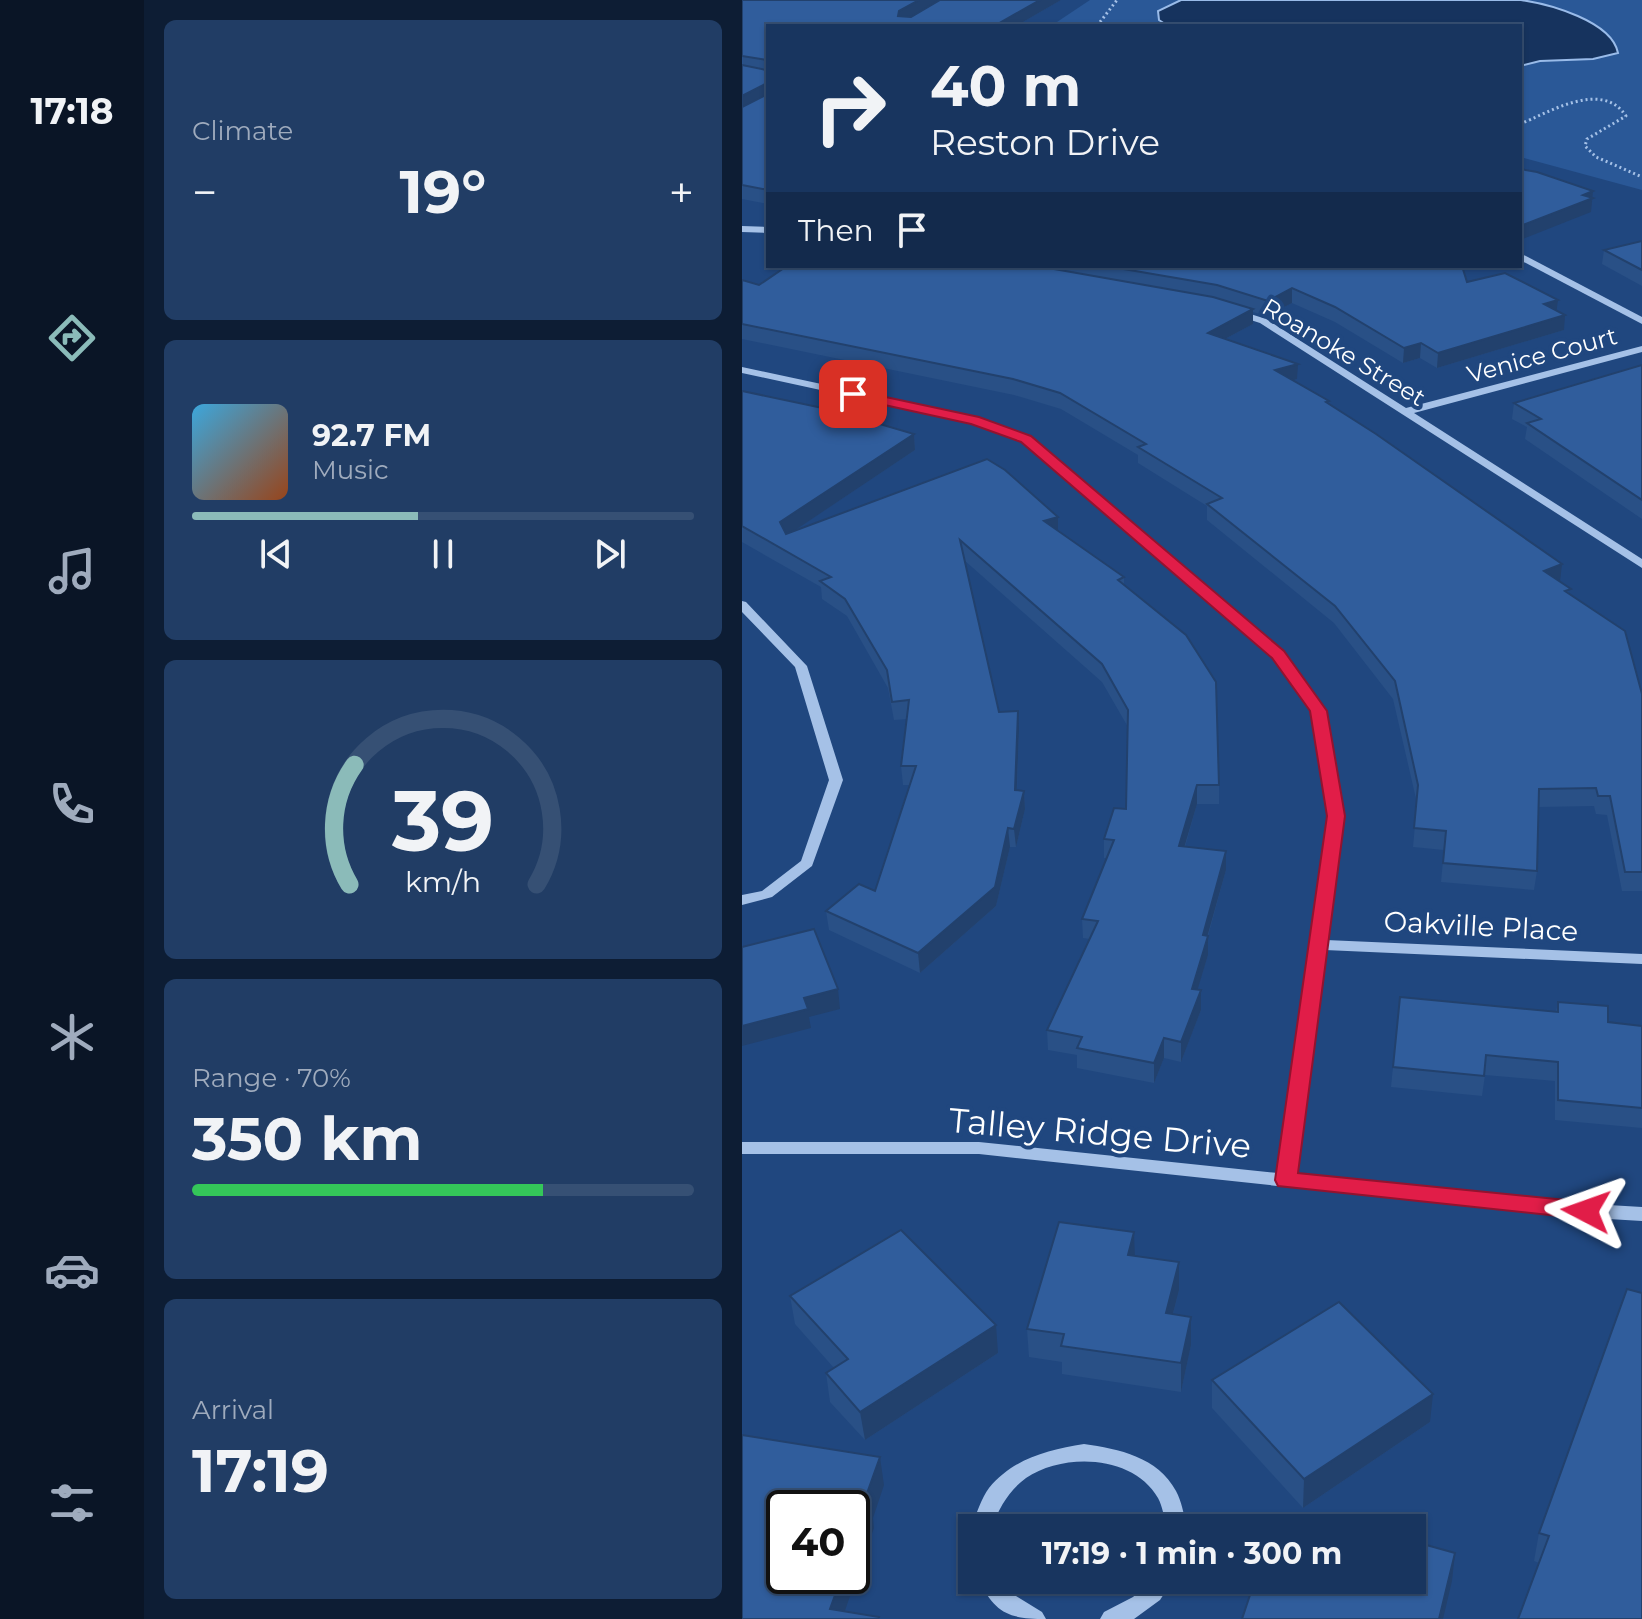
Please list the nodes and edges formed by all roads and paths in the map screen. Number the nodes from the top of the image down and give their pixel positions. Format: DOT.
graph roads {
  1 [pos="1117,0"];
  2 [pos="1099,24"];
  3 [pos="1522,123"];
  4 [pos="1642,177"];
  5 [pos="742,229"];
  6 [pos="766,230"];
  7 [pos="1522,257"];
  8 [pos="1228,310"];
  9 [pos="1642,321"];
  10 [pos="1642,349"];
  11 [pos="742,370"];
  12 [pos="1405,412"];
  13 [pos="1642,564"];
  14 [pos="742,605"];
  15 [pos="742,900"];
  16 [pos="1318,945"];
  17 [pos="1642,959"];
  18 [pos="742,1148"];
  19 [pos="1286,1180"];
  20 [pos="1642,1214"];
  21 [pos="983,1514"];
  22 [pos="1175,1514"];
  23 [pos="998,1594"];
  24 [pos="1153,1594"];
  25 [pos="1035,1619"];
  26 [pos="1111,1619"];
  1 -- 2 [label="path"];
  3 -- 4 [label="path"];
  5 -- 6 [label="street"];
  7 -- 9 [label="street"];
  8 -- 12 [label="street, Roanoke Street"];
  10 -- 12 [label="street, Venice Court"];
  11 -- 16 [label="street"];
  12 -- 13 [label="street, Roanoke Street"];
  14 -- 15 [label="street"];
  16 -- 17 [label="street, Oakville Place"];
  16 -- 19 [label="street"];
  18 -- 19 [label="street, Talley Ridge Drive"];
  19 -- 20 [label="street, Talley Ridge Drive"];
  21 -- 22 [label="street"];
  23 -- 25 [label="street"];
  24 -- 26 [label="street"];
}
